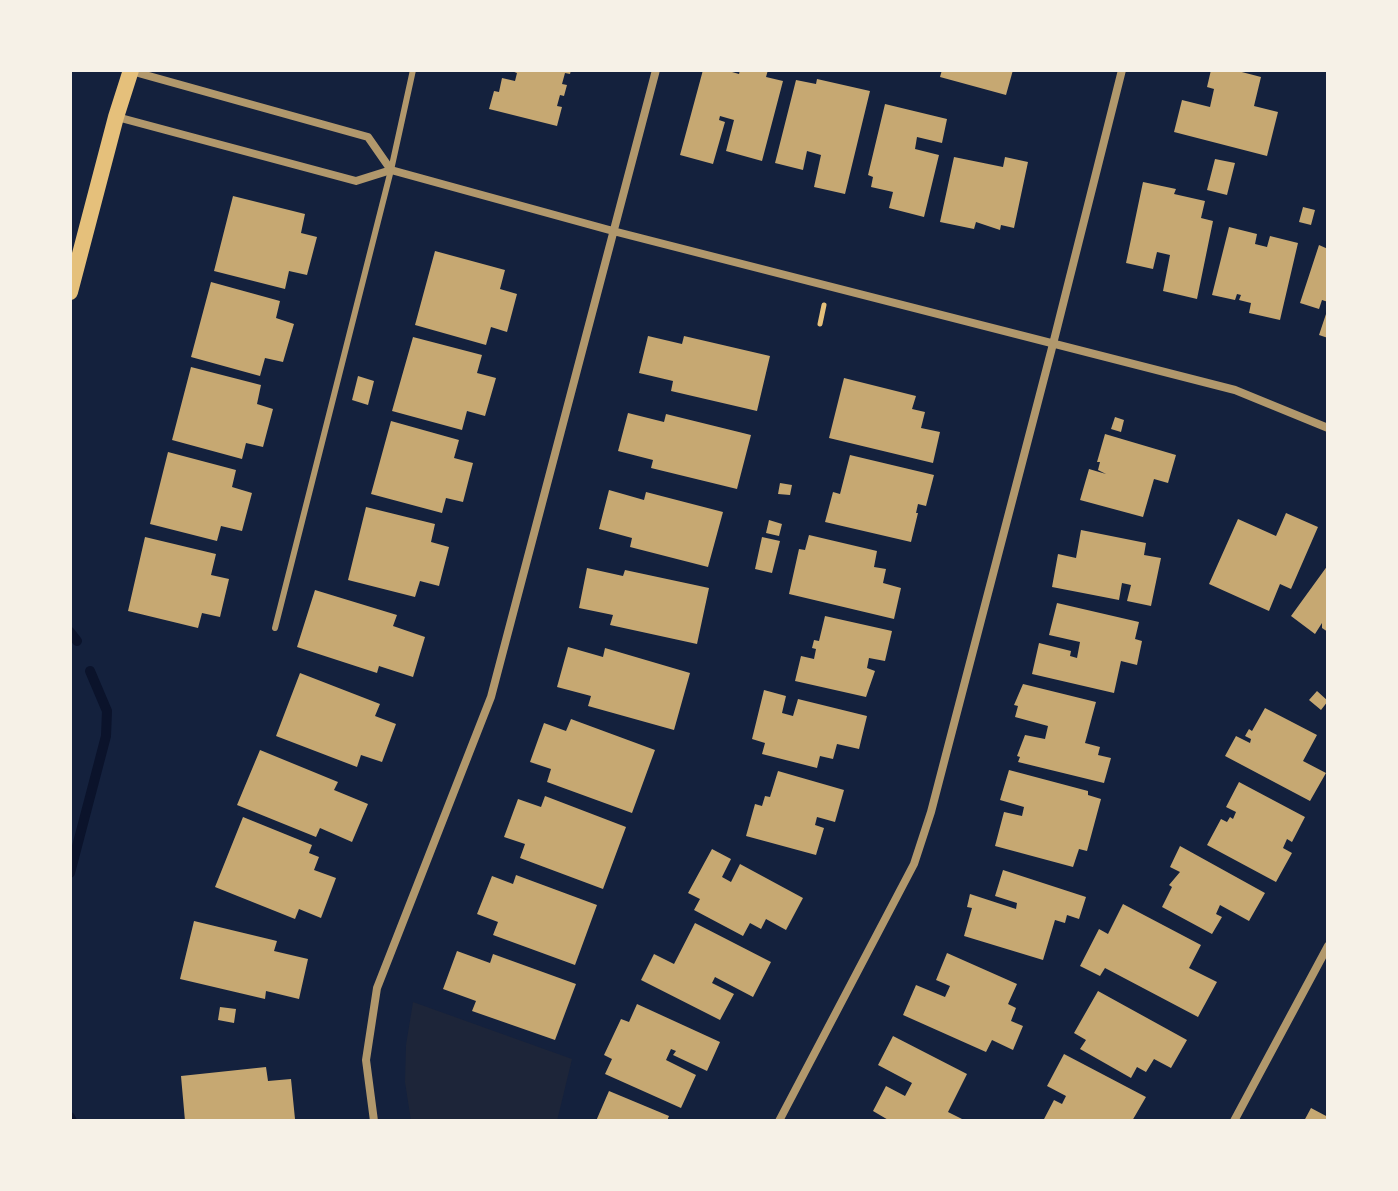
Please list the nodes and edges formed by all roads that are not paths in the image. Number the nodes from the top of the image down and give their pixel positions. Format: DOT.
graph roads {
  1 [pos="131,70"];
  2 [pos="413,70"];
  3 [pos="656,70"];
  4 [pos="1122,70"];
  5 [pos="116,117"];
  6 [pos="391,170"];
  7 [pos="613,231"];
  8 [pos="70,292"];
  9 [pos="1053,344"];
  10 [pos="1328,428"];
  11 [pos="275,628"];
  12 [pos="1328,946"];
  13 [pos="374,1121"];
  14 [pos="779,1121"];
  15 [pos="1234,1121"];
  1 -- 5 [label="main road"];
  1 -- 6 [label="street"];
  2 -- 6 [label="lane"];
  3 -- 7 [label="street"];
  4 -- 9 [label="street"];
  5 -- 6 [label="street"];
  5 -- 8 [label="main road"];
  6 -- 7 [label="street"];
  6 -- 11 [label="lane"];
  7 -- 9 [label="street"];
  7 -- 13 [label="street"];
  9 -- 10 [label="street"];
  9 -- 14 [label="street"];
  12 -- 15 [label="street"];
}
